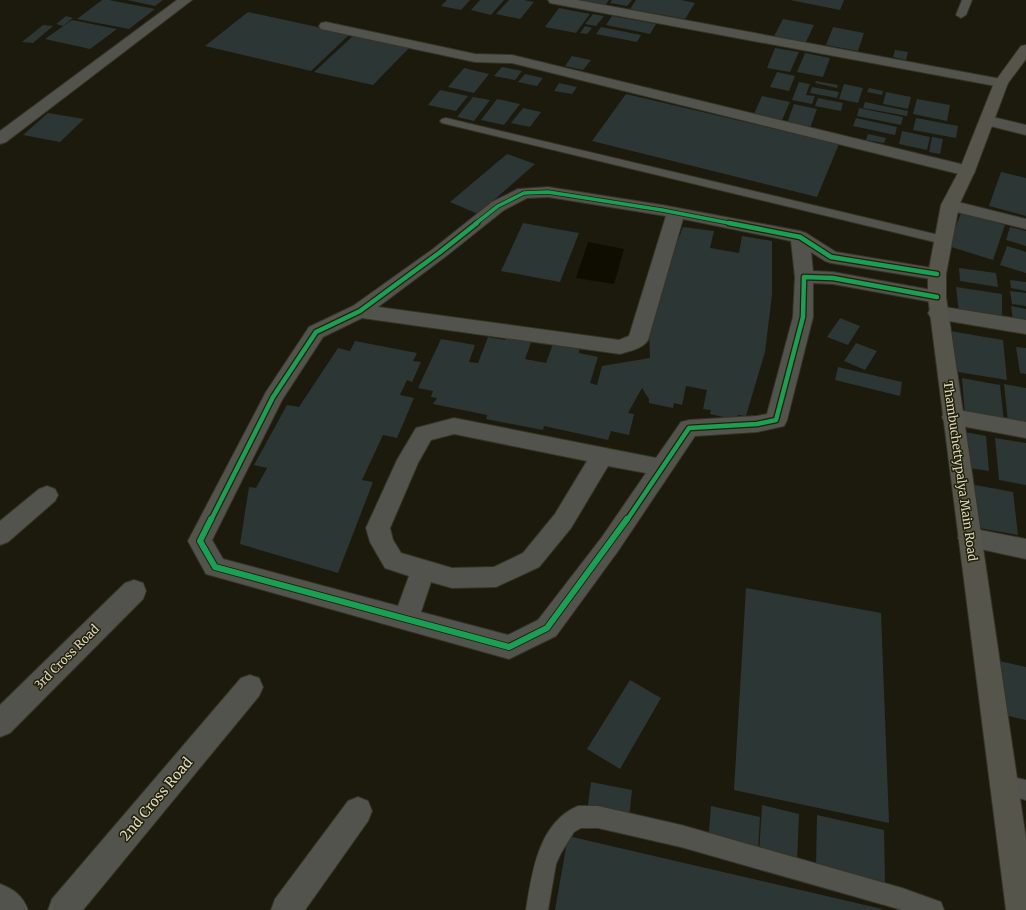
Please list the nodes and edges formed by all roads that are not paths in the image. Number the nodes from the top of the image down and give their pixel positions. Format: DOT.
graph roads {
  1 [pos="185,0"];
  2 [pos="555,0"];
  3 [pos="967,0"];
  4 [pos="961,15"];
  5 [pos="326,26"];
  6 [pos="1026,48"];
  7 [pos="1001,83"];
  8 [pos="446,121"];
  9 [pos="988,121"];
  10 [pos="1026,130"];
  11 [pos="0,139"];
  12 [pos="967,171"];
  13 [pos="950,205"];
  14 [pos="676,213"];
  15 [pos="1026,224"];
  16 [pos="800,237"];
  17 [pos="944,240"];
  18 [pos="937,274"];
  19 [pos="804,277"];
  20 [pos="937,305"];
  21 [pos="360,311"];
  22 [pos="1026,327"];
  23 [pos="953,417"];
  24 [pos="1026,430"];
  25 [pos="602,456"];
  26 [pos="662,468"];
  27 [pos="47,495"];
  28 [pos="0,535"];
  29 [pos="970,538"];
  30 [pos="1026,549"];
  31 [pos="423,569"];
  32 [pos="134,591"];
  33 [pos="406,619"];
  34 [pos="250,688"];
  35 [pos="0,724"];
  36 [pos="1004,785"];
  37 [pos="1026,790"];
  38 [pos="358,810"];
  39 [pos="0,899"];
  40 [pos="13,910"];
  41 [pos="63,910"];
  42 [pos="286,910"];
  43 [pos="537,910"];
  44 [pos="933,910"];
  45 [pos="1021,910"];
  1 -- 11 [label="street"];
  2 -- 7 [label="street"];
  3 -- 4 [label="lane"];
  5 -- 12 [label="street"];
  6 -- 7 [label="main road, Thambuchettypalya Main Road"];
  7 -- 9 [label="main road, Thambuchettypalya Main Road"];
  8 -- 17 [label="lane"];
  9 -- 10 [label="street"];
  9 -- 12 [label="main road, Thambuchettypalya Main Road"];
  12 -- 13 [label="main road, Thambuchettypalya Main Road"];
  13 -- 15 [label="street"];
  13 -- 17 [label="main road, Thambuchettypalya Main Road"];
  14 -- 16 [label="street"];
  14 -- 21 [label="street"];
  14 -- 21 [label="street"];
  16 -- 18 [label="street"];
  16 -- 19 [label="street"];
  17 -- 18 [label="main road, Thambuchettypalya Main Road"];
  18 -- 20 [label="main road, Thambuchettypalya Main Road"];
  19 -- 20 [label="street"];
  19 -- 26 [label="street"];
  20 -- 22 [label="street"];
  20 -- 23 [label="main road, Thambuchettypalya Main Road"];
  21 -- 33 [label="street"];
  23 -- 24 [label="street"];
  23 -- 29 [label="main road, Thambuchettypalya Main Road"];
  25 -- 26 [label="street"];
  25 -- 31 [label="street"];
  25 -- 31 [label="street"];
  26 -- 33 [label="street"];
  27 -- 28 [label="street"];
  29 -- 30 [label="street"];
  29 -- 36 [label="main road, Thambuchettypalya Main Road"];
  31 -- 33 [label="street"];
  32 -- 35 [label="street, 3rd Cross Road"];
  34 -- 41 [label="street, 2nd Cross Road"];
  36 -- 37 [label="lane"];
  36 -- 45 [label="main road, Thambuchettypalya Main Road"];
  38 -- 42 [label="street"];
  39 -- 40 [label="street"];
  43 -- 44 [label="lane"];
}
